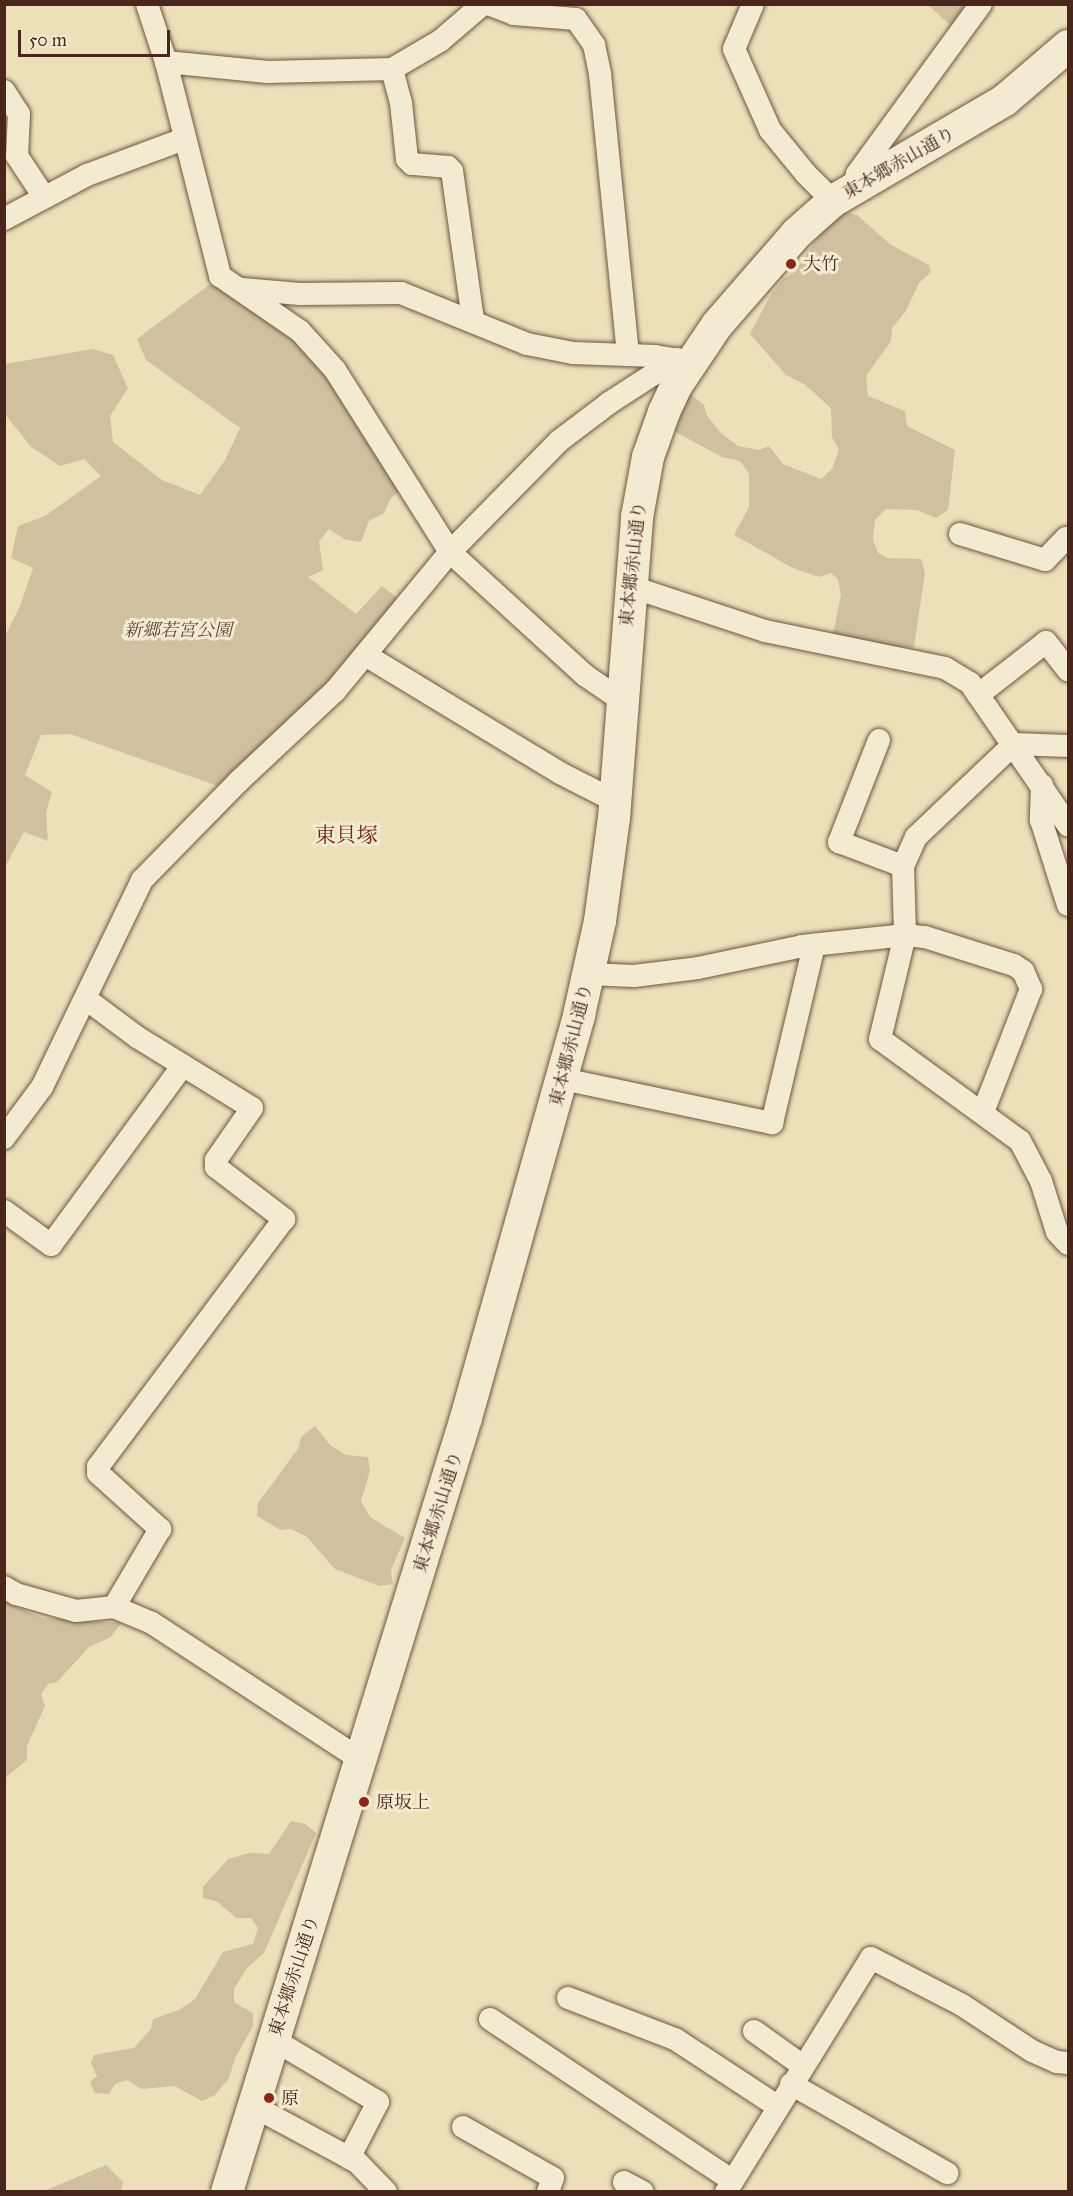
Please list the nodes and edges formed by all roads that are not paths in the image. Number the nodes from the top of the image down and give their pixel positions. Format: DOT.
graph roads {
  1 [pos="147,4"];
  2 [pos="486,4"];
  3 [pos="753,4"];
  4 [pos="981,4"];
  5 [pos="1068,46"];
  6 [pos="166,62"];
  7 [pos="392,69"];
  8 [pos="4,91"];
  9 [pos="184,139"];
  10 [pos="843,195"];
  11 [pos="44,197"];
  12 [pos="4,219"];
  13 [pos="239,289"];
  14 [pos="473,320"];
  15 [pos="628,354"];
  16 [pos="684,362"];
  17 [pos="960,534"];
  18 [pos="1068,542"];
  19 [pos="450,552"];
  20 [pos="629,586"];
  21 [pos="367,656"];
  22 [pos="1068,670"];
  23 [pos="978,695"];
  24 [pos="621,700"];
  25 [pos="879,740"];
  26 [pos="1014,744"];
  27 [pos="1068,746"];
  28 [pos="1042,785"];
  29 [pos="615,801"];
  30 [pos="1068,825"];
  31 [pos="903,866"];
  32 [pos="1068,905"];
  33 [pos="905,935"];
  34 [pos="814,945"];
  35 [pos="589,974"];
  36 [pos="86,999"];
  37 [pos="183,1065"];
  38 [pos="563,1079"];
  39 [pos="983,1112"];
  40 [pos="4,1138"];
  41 [pos="4,1211"];
  42 [pos="1068,1245"];
  43 [pos="4,1587"];
  44 [pos="114,1607"];
  45 [pos="363,1761"];
  46 [pos="568,1998"];
  47 [pos="490,2019"];
  48 [pos="754,2031"];
  49 [pos="274,2040"];
  50 [pos="1068,2063"];
  51 [pos="797,2075"];
  52 [pos="253,2106"];
  53 [pos="777,2106"];
  54 [pos="463,2127"];
  55 [pos="349,2158"];
  56 [pos="947,2173"];
  57 [pos="729,2186"];
  58 [pos="227,2192"];
  59 [pos="386,2192"];
  60 [pos="548,2192"];
  1 -- 6 [label="street"];
  2 -- 7 [label="street"];
  2 -- 15 [label="street"];
  3 -- 10 [label="street"];
  4 -- 10 [label="street"];
  5 -- 10 [label="street, 東本郷赤山通り"];
  6 -- 7 [label="street"];
  6 -- 9 [label="street"];
  7 -- 14 [label="street"];
  8 -- 11 [label="street"];
  9 -- 11 [label="street"];
  9 -- 13 [label="street"];
  10 -- 16 [label="street, 東本郷赤山通り"];
  11 -- 12 [label="street"];
  13 -- 14 [label="street"];
  13 -- 19 [label="street"];
  14 -- 15 [label="street"];
  15 -- 16 [label="street"];
  16 -- 19 [label="street"];
  16 -- 20 [label="street, 東本郷赤山通り"];
  17 -- 18 [label="street"];
  19 -- 21 [label="street"];
  19 -- 24 [label="street"];
  20 -- 23 [label="street"];
  20 -- 24 [label="street, 東本郷赤山通り"];
  21 -- 29 [label="street"];
  21 -- 36 [label="street"];
  22 -- 23 [label="street"];
  23 -- 26 [label="street"];
  24 -- 29 [label="street, 東本郷赤山通り"];
  25 -- 31 [label="street"];
  26 -- 27 [label="street"];
  26 -- 28 [label="street"];
  26 -- 31 [label="street"];
  28 -- 30 [label="street"];
  28 -- 32 [label="street"];
  29 -- 35 [label="street, 東本郷赤山通り"];
  31 -- 33 [label="street"];
  33 -- 34 [label="street"];
  33 -- 39 [label="street"];
  33 -- 39 [label="street"];
  34 -- 35 [label="street"];
  34 -- 38 [label="street"];
  35 -- 38 [label="street, 東本郷赤山通り"];
  36 -- 37 [label="street"];
  36 -- 40 [label="street"];
  37 -- 41 [label="street"];
  37 -- 44 [label="street"];
  38 -- 45 [label="street, 東本郷赤山通り"];
  39 -- 42 [label="street"];
  43 -- 44 [label="street"];
  44 -- 45 [label="street"];
  45 -- 49 [label="street, 東本郷赤山通り"];
  46 -- 53 [label="street"];
  47 -- 57 [label="street"];
  48 -- 51 [label="street"];
  49 -- 52 [label="street, 東本郷赤山通り"];
  49 -- 55 [label="street"];
  50 -- 51 [label="street"];
  51 -- 53 [label="street"];
  51 -- 56 [label="street"];
  52 -- 55 [label="street"];
  52 -- 58 [label="street, 東本郷赤山通り"];
  53 -- 57 [label="street"];
  54 -- 60 [label="street"];
  55 -- 59 [label="street"];
}
